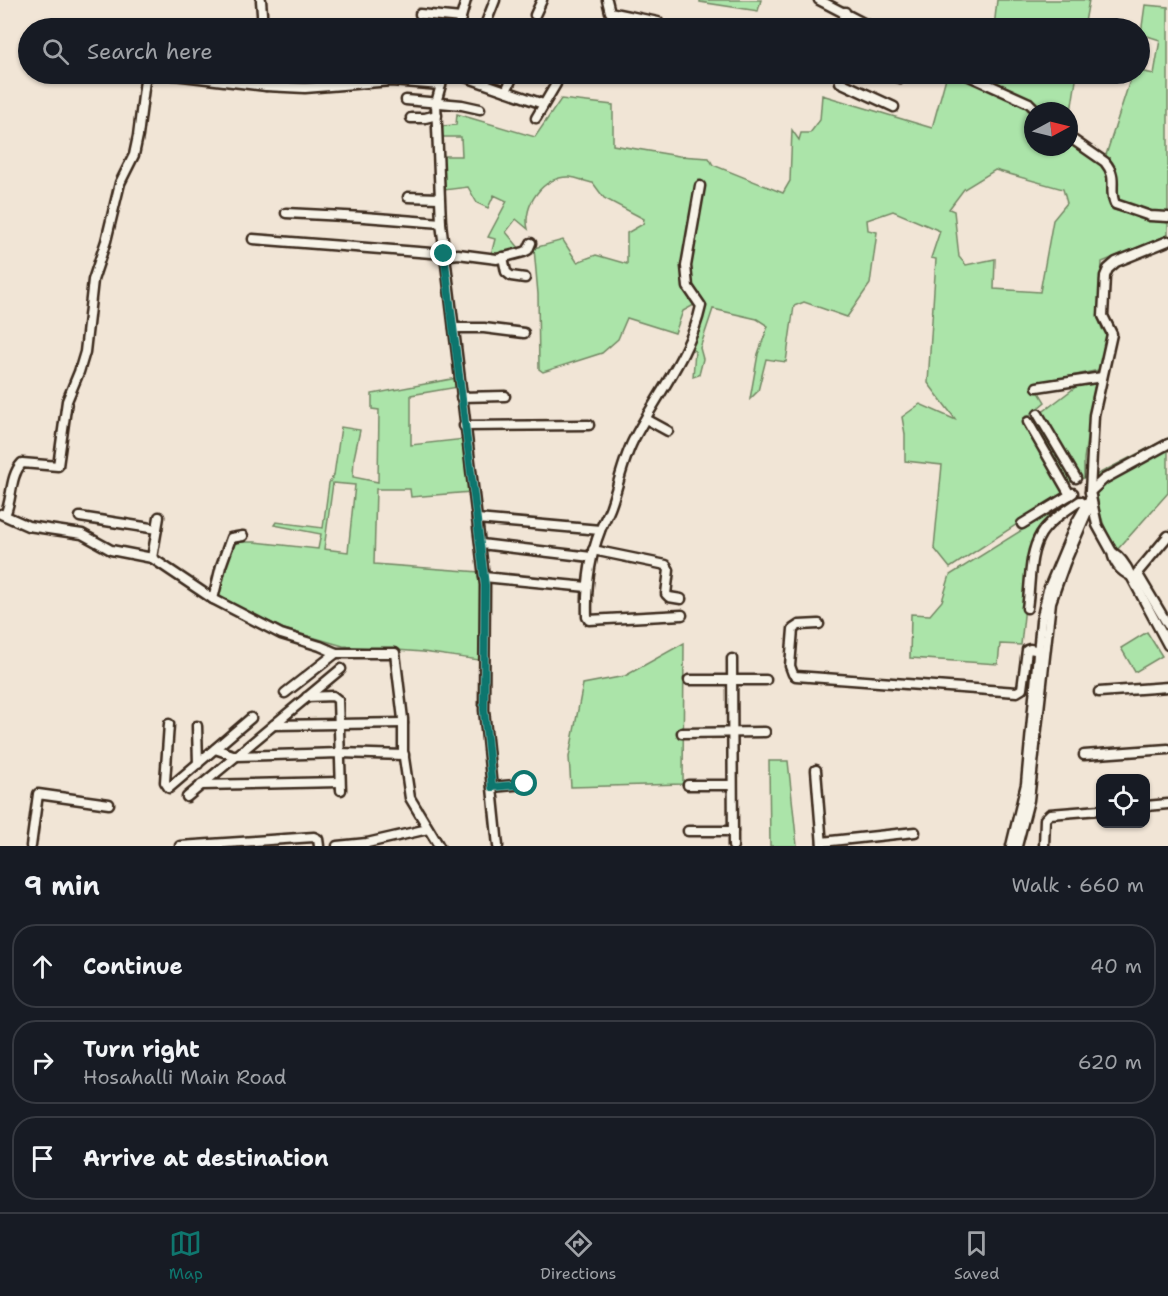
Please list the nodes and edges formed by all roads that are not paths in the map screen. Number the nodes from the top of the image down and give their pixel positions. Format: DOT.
graph roads {
  1 [pos="261,0"];
  2 [pos="466,0"];
  3 [pos="495,0"];
  4 [pos="542,0"];
  5 [pos="607,0"];
  6 [pos="819,0"];
  7 [pos="845,12"];
  8 [pos="420,14"];
  9 [pos="535,15"];
  10 [pos="262,18"];
  11 [pos="461,18"];
  12 [pos="487,18"];
  13 [pos="639,18"];
  14 [pos="844,18"];
  15 [pos="856,18"];
  16 [pos="144,84"];
  17 [pos="249,84"];
  18 [pos="354,84"];
  19 [pos="428,84"];
  20 [pos="486,84"];
  21 [pos="509,84"];
  22 [pos="556,84"];
  23 [pos="844,84"];
  24 [pos="986,84"];
  25 [pos="441,85"];
  26 [pos="266,86"];
  27 [pos="506,91"];
  28 [pos="406,100"];
  29 [pos="1025,102"];
  30 [pos="436,103"];
  31 [pos="543,104"];
  32 [pos="894,107"];
  33 [pos="480,109"];
  34 [pos="437,115"];
  35 [pos="411,118"];
  36 [pos="536,118"];
  37 [pos="1078,143"];
  38 [pos="700,186"];
  39 [pos="408,197"];
  40 [pos="439,198"];
  41 [pos="286,213"];
  42 [pos="1168,218"];
  43 [pos="441,223"];
  44 [pos="253,239"];
  45 [pos="1168,241"];
  46 [pos="531,243"];
  47 [pos="444,255"];
  48 [pos="503,257"];
  49 [pos="525,278"];
  50 [pos="454,328"];
  51 [pos="524,333"];
  52 [pos="1102,377"];
  53 [pos="1037,387"];
  54 [pos="505,396"];
  55 [pos="461,397"];
  56 [pos="1038,414"];
  57 [pos="646,419"];
  58 [pos="1028,422"];
  59 [pos="589,425"];
  60 [pos="464,426"];
  61 [pos="668,431"];
  62 [pos="1168,444"];
  63 [pos="1076,478"];
  64 [pos="1070,495"];
  65 [pos="1088,499"];
  66 [pos="3,515"];
  67 [pos="80,517"];
  68 [pos="159,517"];
  69 [pos="477,519"];
  70 [pos="1022,524"];
  71 [pos="157,529"];
  72 [pos="600,530"];
  73 [pos="243,536"];
  74 [pos="1168,536"];
  75 [pos="481,544"];
  76 [pos="592,553"];
  77 [pos="152,558"];
  78 [pos="484,577"];
  79 [pos="587,587"];
  80 [pos="213,599"];
  81 [pos="681,599"];
  82 [pos="1027,608"];
  83 [pos="682,615"];
  84 [pos="819,624"];
  85 [pos="1168,625"];
  86 [pos="1168,645"];
  87 [pos="1042,651"];
  88 [pos="336,653"];
  89 [pos="732,659"];
  90 [pos="341,669"];
  91 [pos="303,677"];
  92 [pos="689,680"];
  93 [pos="732,680"];
  94 [pos="766,680"];
  95 [pos="1168,687"];
  96 [pos="1099,692"];
  97 [pos="285,693"];
  98 [pos="307,697"];
  99 [pos="251,718"];
  100 [pos="403,723"];
  101 [pos="169,724"];
  102 [pos="339,724"];
  103 [pos="273,725"];
  104 [pos="197,726"];
  105 [pos="732,732"];
  106 [pos="765,732"];
  107 [pos="682,733"];
  108 [pos="215,749"];
  109 [pos="1168,749"];
  110 [pos="340,753"];
  111 [pos="404,754"];
  112 [pos="1084,755"];
  113 [pos="236,756"];
  114 [pos="198,764"];
  115 [pos="816,770"];
  116 [pos="525,784"];
  117 [pos="201,785"];
  118 [pos="688,785"];
  119 [pos="732,785"];
  120 [pos="492,787"];
  121 [pos="187,797"];
  122 [pos="109,804"];
  123 [pos="1168,804"];
  124 [pos="1150,806"];
  125 [pos="1096,810"];
  126 [pos="428,829"];
  127 [pos="688,831"];
  128 [pos="733,831"];
  129 [pos="915,832"];
  130 [pos="247,844"];
  131 [pos="822,844"];
  132 [pos="31,846"];
  133 [pos="180,846"];
  134 [pos="319,846"];
  135 [pos="337,846"];
  136 [pos="439,846"];
  137 [pos="498,846"];
  138 [pos="733,846"];
  139 [pos="1011,846"];
  140 [pos="1017,846"];
  141 [pos="1044,846"];
  1 -- 10 [label="street"];
  2 -- 11 [label="street"];
  3 -- 12 [label="street"];
  4 -- 9 [label="street"];
  5 -- 13 [label="street"];
  6 -- 7 [label="street"];
  7 -- 14 [label="street"];
  7 -- 15 [label="street"];
  8 -- 11 [label="street"];
  16 -- 66 [label="street"];
  17 -- 26 [label="street"];
  18 -- 26 [label="street"];
  19 -- 25 [label="street"];
  20 -- 27 [label="street"];
  21 -- 27 [label="street"];
  22 -- 31 [label="street"];
  23 -- 32 [label="street"];
  24 -- 29 [label="street"];
  25 -- 30 [label="street"];
  27 -- 31 [label="street"];
  28 -- 30 [label="street"];
  30 -- 33 [label="street"];
  30 -- 34 [label="street"];
  31 -- 36 [label="street"];
  34 -- 35 [label="street"];
  34 -- 40 [label="street"];
  37 -- 42 [label="street"];
  38 -- 57 [label="street"];
  39 -- 40 [label="street"];
  40 -- 43 [label="street"];
  41 -- 43 [label="street"];
  43 -- 47 [label="street"];
  44 -- 47 [label="street"];
  45 -- 52 [label="street"];
  46 -- 48 [label="street"];
  47 -- 48 [label="street"];
  47 -- 50 [label="street"];
  48 -- 49 [label="street"];
  50 -- 51 [label="street"];
  50 -- 55 [label="street"];
  52 -- 53 [label="street"];
  52 -- 65 [label="street"];
  54 -- 55 [label="street"];
  55 -- 60 [label="street"];
  56 -- 63 [label="street"];
  57 -- 61 [label="street"];
  57 -- 72 [label="street"];
  58 -- 64 [label="street"];
  59 -- 60 [label="street"];
  60 -- 69 [label="street"];
  62 -- 65 [label="street"];
  64 -- 65 [label="street"];
  64 -- 70 [label="street"];
  65 -- 82 [label="street"];
  65 -- 86 [label="street"];
  65 -- 87 [label="street"];
  66 -- 77 [label="street"];
  67 -- 71 [label="street"];
  68 -- 71 [label="street"];
  69 -- 72 [label="street"];
  69 -- 75 [label="street"];
  71 -- 77 [label="street"];
  72 -- 76 [label="street"];
  73 -- 80 [label="street"];
  74 -- 85 [label="street"];
  75 -- 76 [label="street"];
  75 -- 78 [label="street"];
  76 -- 79 [label="street"];
  76 -- 81 [label="street"];
  77 -- 80 [label="street"];
  78 -- 79 [label="street"];
  78 -- 120 [label="street"];
  79 -- 83 [label="street"];
  80 -- 88 [label="street"];
  84 -- 87 [label="street"];
  87 -- 139 [label="street"];
  87 -- 140 [label="street"];
  88 -- 91 [label="street"];
  88 -- 100 [label="street"];
  89 -- 93 [label="street"];
  90 -- 98 [label="street"];
  91 -- 97 [label="street"];
  91 -- 98 [label="street"];
  92 -- 93 [label="street"];
  93 -- 94 [label="street"];
  93 -- 105 [label="street"];
  95 -- 96 [label="street"];
  98 -- 102 [label="street"];
  98 -- 103 [label="street"];
  99 -- 108 [label="street"];
  100 -- 102 [label="street"];
  100 -- 111 [label="street"];
  101 -- 114 [label="street"];
  102 -- 103 [label="street"];
  102 -- 110 [label="street"];
  103 -- 113 [label="street"];
  104 -- 114 [label="street"];
  105 -- 106 [label="street"];
  105 -- 107 [label="street"];
  105 -- 119 [label="street"];
  108 -- 113 [label="street"];
  108 -- 114 [label="street"];
  109 -- 112 [label="street"];
  110 -- 111 [label="street"];
  110 -- 113 [label="street"];
  110 -- 117 [label="street"];
  111 -- 126 [label="street"];
  113 -- 117 [label="street"];
  115 -- 131 [label="street"];
  116 -- 120 [label="street"];
  117 -- 121 [label="street"];
  118 -- 119 [label="street"];
  119 -- 128 [label="street"];
  120 -- 137 [label="street"];
  122 -- 132 [label="street"];
  123 -- 124 [label="street"];
  125 -- 141 [label="street"];
  126 -- 135 [label="street"];
  126 -- 136 [label="street"];
  127 -- 128 [label="street"];
  128 -- 138 [label="street"];
  129 -- 131 [label="street"];
  130 -- 133 [label="street"];
  130 -- 134 [label="street"];
}
